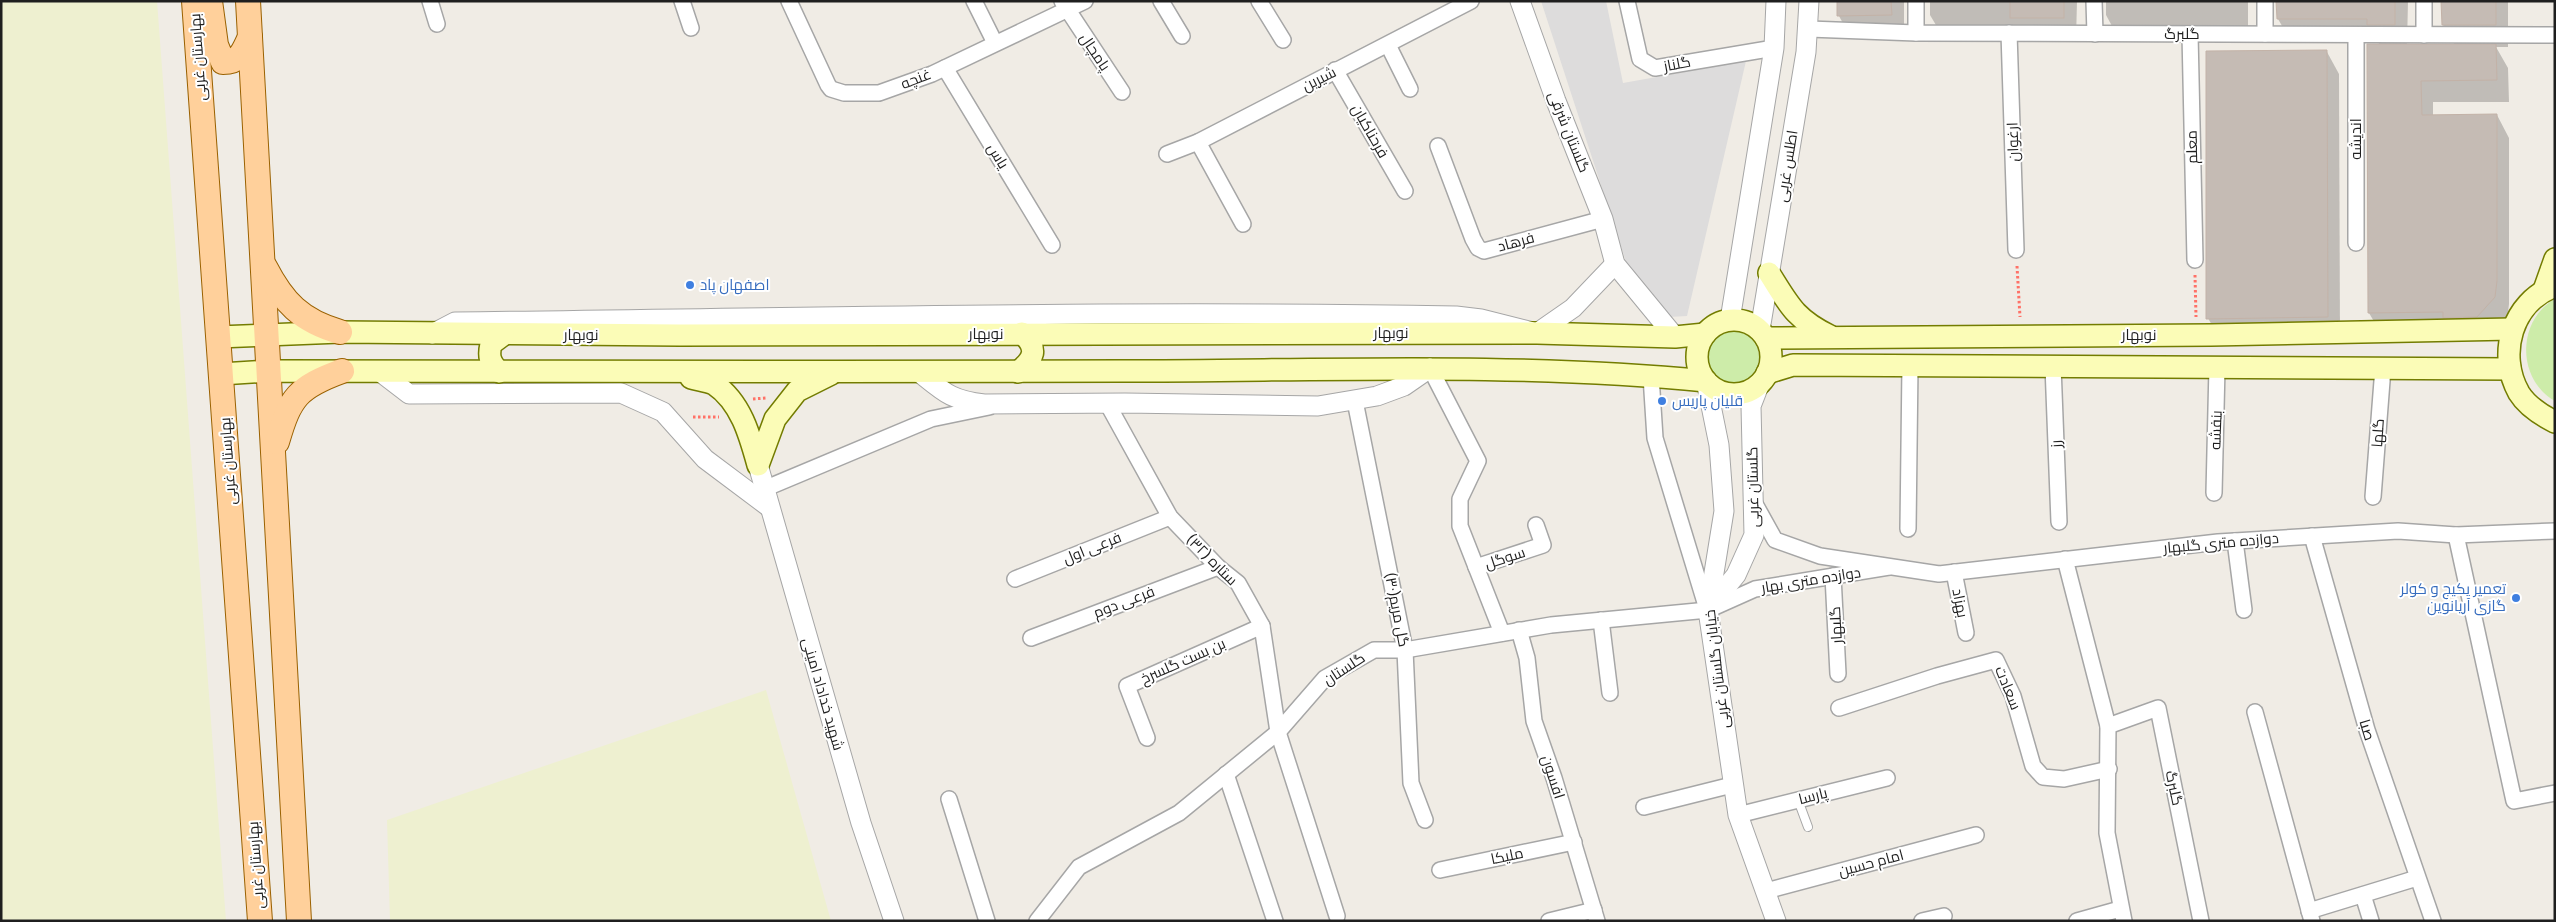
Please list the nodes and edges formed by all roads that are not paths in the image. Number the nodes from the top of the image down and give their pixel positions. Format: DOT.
graph roads {
  1 [pos="194,1"];
  2 [pos="210,1"];
  3 [pos="248,1"];
  4 [pos="430,1"];
  5 [pos="682,1"];
  6 [pos="788,1"];
  7 [pos="974,1"];
  8 [pos="1085,1"];
  9 [pos="1161,1"];
  10 [pos="1259,1"];
  11 [pos="1471,1"];
  12 [pos="1520,1"];
  13 [pos="1627,1"];
  14 [pos="1776,1"];
  15 [pos="1809,1"];
  16 [pos="1916,1"];
  17 [pos="2094,1"];
  18 [pos="2265,1"];
  19 [pos="2424,1"];
  20 [pos="1065,6"];
  21 [pos="438,24"];
  22 [pos="692,28"];
  23 [pos="1809,30"];
  24 [pos="1916,33"];
  25 [pos="2009,33"];
  26 [pos="2094,34"];
  27 [pos="2190,34"];
  28 [pos="2265,34"];
  29 [pos="2356,35"];
  30 [pos="2424,35"];
  31 [pos="2555,35"];
  32 [pos="1182,36"];
  33 [pos="250,37"];
  34 [pos="1283,40"];
  35 [pos="995,43"];
  36 [pos="1388,44"];
  37 [pos="1774,48"];
  38 [pos="944,68"];
  39 [pos="1335,70"];
  40 [pos="1410,89"];
  41 [pos="1122,92"];
  42 [pos="1198,142"];
  43 [pos="1438,146"];
  44 [pos="1167,154"];
  45 [pos="1404,191"];
  46 [pos="1604,219"];
  47 [pos="1243,224"];
  48 [pos="2356,243"];
  49 [pos="1052,245"];
  50 [pos="2016,250"];
  51 [pos="2555,259"];
  52 [pos="2195,260"];
  53 [pos="262,261"];
  54 [pos="1616,264"];
  55 [pos="1769,273"];
  56 [pos="2549,288"];
  57 [pos="1730,320"];
  58 [pos="681,326"];
  59 [pos="855,326"];
  60 [pos="2512,329"];
  61 [pos="340,332"];
  62 [pos="1537,332"];
  63 [pos="1022,333"];
  64 [pos="1705,334"];
  65 [pos="1763,334"];
  66 [pos="266,335"];
  67 [pos="431,335"];
  68 [pos="503,335"];
  69 [pos="1830,336"];
  70 [pos="218,337"];
  71 [pos="1675,337"];
  72 [pos="1910,366"];
  73 [pos="2053,366"];
  74 [pos="2217,367"];
  75 [pos="1430,368"];
  76 [pos="2383,368"];
  77 [pos="2510,369"];
  78 [pos="269,371"];
  79 [pos="342,371"];
  80 [pos="379,371"];
  81 [pos="499,372"];
  82 [pos="669,372"];
  83 [pos="834,372"];
  84 [pos="919,372"];
  85 [pos="1018,372"];
  86 [pos="221,374"];
  87 [pos="1650,376"];
  88 [pos="1763,378"];
  89 [pos="1706,381"];
  90 [pos="1355,402"];
  91 [pos="1107,403"];
  92 [pos="1002,404"];
  93 [pos="2555,422"];
  94 [pos="274,464"];
  95 [pos="758,465"];
  96 [pos="764,488"];
  97 [pos="2214,494"];
  98 [pos="2373,497"];
  99 [pos="1755,504"];
  100 [pos="769,507"];
  101 [pos="1170,517"];
  102 [pos="2060,522"];
  103 [pos="1536,525"];
  104 [pos="1908,529"];
  105 [pos="2555,530"];
  106 [pos="2456,534"];
  107 [pos="2312,536"];
  108 [pos="2235,541"];
  109 [pos="2065,560"];
  110 [pos="1218,567"];
  111 [pos="1476,567"];
  112 [pos="1889,567"];
  113 [pos="1954,572"];
  114 [pos="1833,576"];
  115 [pos="1015,579"];
  116 [pos="1708,610"];
  117 [pos="2244,610"];
  118 [pos="1601,620"];
  119 [pos="1262,626"];
  120 [pos="1519,630"];
  121 [pos="1502,633"];
  122 [pos="1966,633"];
  123 [pos="1031,638"];
  124 [pos="1405,650"];
  125 [pos="1838,674"];
  126 [pos="1610,693"];
  127 [pos="1839,708"];
  128 [pos="2255,712"];
  129 [pos="2108,726"];
  130 [pos="1278,732"];
  131 [pos="1147,738"];
  132 [pos="2109,769"];
  133 [pos="1226,774"];
  134 [pos="1887,778"];
  135 [pos="1732,785"];
  136 [pos="2555,793"];
  137 [pos="949,799"];
  138 [pos="1798,800"];
  139 [pos="1644,807"];
  140 [pos="1738,814"];
  141 [pos="1425,820"];
  142 [pos="1808,827"];
  143 [pos="1976,835"];
  144 [pos="1574,842"];
  145 [pos="1440,870"];
  146 [pos="2417,878"];
  147 [pos="1766,892"];
  148 [pos="2363,895"];
  149 [pos="1595,915"];
  150 [pos="2122,915"];
  151 [pos="1336,916"];
  152 [pos="1944,916"];
  153 [pos="2310,916"];
  154 [pos="260,921"];
  155 [pos="299,921"];
  156 [pos="894,921"];
  157 [pos="986,921"];
  158 [pos="1037,921"];
  159 [pos="1275,921"];
  160 [pos="1549,921"];
  161 [pos="1776,921"];
  162 [pos="1922,921"];
  163 [pos="2077,921"];
  164 [pos="2201,921"];
  165 [pos="2371,921"];
  166 [pos="2433,921"];
  1 -- 70 [label="main road, بهارستان غربی"];
  2 -- 33 [label="main road"];
  3 -- 33 [label="main road"];
  4 -- 21 [label="street"];
  5 -- 22 [label="street"];
  6 -- 38 [label="street, غنچه"];
  7 -- 35 [label="street"];
  8 -- 20 [label="street, غنچه"];
  9 -- 32 [label="street"];
  10 -- 34 [label="street"];
  11 -- 36 [label="street, شیرین"];
  12 -- 46 [label="street, گلستان شرقی"];
  13 -- 37 [label="street, گلناز"];
  14 -- 37 [label="street, اطلس غربی"];
  15 -- 23 [label="street, اطلس غربی"];
  16 -- 24 [label="street"];
  17 -- 26 [label="street"];
  18 -- 28 [label="street"];
  19 -- 30 [label="street"];
  20 -- 35 [label="street, غنچه"];
  20 -- 41 [label="street, پامچال"];
  23 -- 24 [label="street, گلبرگ"];
  23 -- 55 [label="street, اطلس غربی"];
  24 -- 25 [label="street, گلبرگ"];
  25 -- 26 [label="street, گلبرگ"];
  25 -- 50 [label="street, ارغوان"];
  26 -- 27 [label="street, گلبرگ"];
  27 -- 28 [label="street, گلبرگ"];
  27 -- 52 [label="street, معلم"];
  28 -- 29 [label="street, گلبرگ"];
  29 -- 30 [label="street, گلبرگ"];
  29 -- 48 [label="street, اندیشه"];
  30 -- 31 [label="street, گلبرگ"];
  33 -- 53 [label="main road"];
  35 -- 38 [label="street, غنچه"];
  36 -- 39 [label="street, شیرین"];
  36 -- 40 [label="street"];
  37 -- 57 [label="street, اطلس غربی"];
  38 -- 49 [label="street, یاس"];
  39 -- 42 [label="street, شیرین"];
  39 -- 45 [label="street, فرحناکیان"];
  42 -- 44 [label="street, شیرین"];
  42 -- 47 [label="street"];
  43 -- 46 [label="street, فرهاد"];
  46 -- 54 [label="street, گلستان شرقی"];
  51 -- 56 [label="main road"];
  53 -- 61 [label="main road"];
  53 -- 66 [label="main road"];
  54 -- 62 [label="street"];
  54 -- 71 [label="street, گلستان شرقی"];
  55 -- 65 [label="street, اطلس غربی"];
  55 -- 69 [label="main road"];
  56 -- 60 [label="main road"];
  57 -- 64 [label="main road"];
  57 -- 65 [label="main road"];
  58 -- 59 [label="main road, نوبهار"];
  58 -- 67 [label="street"];
  58 -- 68 [label="main road, نوبهار"];
  59 -- 62 [label="street"];
  59 -- 63 [label="main road, نوبهار"];
  60 -- 69 [label="main road, نوبهار"];
  60 -- 77 [label="main road"];
  61 -- 66 [label="main road, نوبهار"];
  61 -- 67 [label="main road, نوبهار"];
  62 -- 63 [label="main road, نوبهار"];
  62 -- 71 [label="main road, نوبهار"];
  63 -- 85 [label="main road"];
  64 -- 71 [label="main road, نوبهار"];
  64 -- 89 [label="main road"];
  65 -- 69 [label="main road, نوبهار"];
  65 -- 88 [label="main road"];
  66 -- 70 [label="main road, نوبهار"];
  66 -- 78 [label="main road"];
  67 -- 68 [label="main road, نوبهار"];
  68 -- 81 [label="main road"];
  70 -- 86 [label="main road, بهارستان غربی"];
  72 -- 73 [label="main road"];
  72 -- 88 [label="main road"];
  72 -- 104 [label="street"];
  73 -- 74 [label="main road"];
  73 -- 102 [label="street, رز"];
  74 -- 76 [label="main road"];
  74 -- 97 [label="street, بنفشه"];
  75 -- 85 [label="main road"];
  75 -- 87 [label="main road"];
  75 -- 90 [label="street"];
  75 -- 111 [label="street"];
  76 -- 77 [label="main road"];
  76 -- 98 [label="street, گلها"];
  77 -- 93 [label="main road"];
  78 -- 79 [label="main road"];
  78 -- 86 [label="main road"];
  78 -- 94 [label="main road"];
  79 -- 80 [label="main road"];
  79 -- 94 [label="main road"];
  80 -- 81 [label="main road"];
  80 -- 100 [label="street"];
  81 -- 82 [label="main road"];
  82 -- 83 [label="main road"];
  82 -- 95 [label="main road"];
  83 -- 84 [label="main road"];
  83 -- 95 [label="main road"];
  84 -- 85 [label="main road"];
  84 -- 92 [label="street"];
  86 -- 154 [label="main road, بهارستان غربی"];
  87 -- 89 [label="main road"];
  87 -- 116 [label="street"];
  88 -- 89 [label="main road"];
  88 -- 99 [label="street, گلستان غربی"];
  89 -- 116 [label="street, خیابان گلستان غربی"];
  90 -- 91 [label="street"];
  90 -- 124 [label="street, گل مریم(۳۰)"];
  91 -- 92 [label="street"];
  91 -- 101 [label="street, ستاره (۳۲)"];
  92 -- 96 [label="street"];
  94 -- 155 [label="main road"];
  95 -- 96 [label="street, شهید خداداد امینی"];
  96 -- 100 [label="street, شهید خداداد امینی"];
  99 -- 112 [label="street, دوازده متری گلبهار"];
  99 -- 116 [label="street, گلستان غربی"];
  100 -- 156 [label="street, شهید خداداد امینی"];
  101 -- 110 [label="street, ستاره (۳۲)"];
  101 -- 115 [label="street, فرعی اول"];
  103 -- 111 [label="street, سوگل"];
  105 -- 106 [label="street, دوازده متری گلبهار"];
  106 -- 107 [label="street, دوازده متری گلبهار"];
  106 -- 136 [label="street"];
  107 -- 108 [label="street, دوازده متری گلبهار"];
  107 -- 146 [label="street, صبا"];
  108 -- 109 [label="street, دوازده متری گلبهار"];
  108 -- 117 [label="street"];
  109 -- 113 [label="street, دوازده متری گلبهار"];
  109 -- 129 [label="street"];
  110 -- 119 [label="street, ستاره (۳۲)"];
  110 -- 123 [label="street, فرعی دوم"];
  111 -- 121 [label="street"];
  112 -- 113 [label="street, دوازده متری گلبهار"];
  112 -- 114 [label="street, دوازده متری بهار"];
  113 -- 122 [label="street, بهزاد"];
  114 -- 116 [label="street, دوازده متری بهار"];
  114 -- 125 [label="street, گلبهار"];
  116 -- 118 [label="street, گلستان"];
  116 -- 135 [label="street, خیابان گلستان غربی"];
  118 -- 120 [label="street, گلستان"];
  118 -- 126 [label="street"];
  119 -- 130 [label="street, ستاره (۳۲)"];
  119 -- 131 [label="street, بن بست گلسرخ"];
  120 -- 121 [label="street, گلستان"];
  120 -- 144 [label="street, افسون"];
  121 -- 124 [label="street, گلستان"];
  124 -- 130 [label="street, گلستان"];
  124 -- 141 [label="street, گل مریم(۳۰)"];
  127 -- 132 [label="street, سعادت"];
  128 -- 153 [label="street"];
  129 -- 132 [label="street"];
  129 -- 164 [label="street, گلبرگ"];
  130 -- 133 [label="street, گلستان"];
  130 -- 151 [label="street, ستاره (۳۲)"];
  132 -- 150 [label="street"];
  133 -- 158 [label="street, گلستان"];
  133 -- 159 [label="street"];
  134 -- 138 [label="street, پارسا"];
  135 -- 139 [label="street"];
  135 -- 140 [label="street, خیابان گلستان غربی"];
  137 -- 157 [label="street"];
  138 -- 140 [label="street, پارسا"];
  138 -- 142 [label="lane"];
  140 -- 147 [label="street, خیابان گلستان غربی"];
  143 -- 147 [label="street, امام حسین"];
  144 -- 145 [label="street, ملیکا"];
  144 -- 149 [label="street, افسون"];
  146 -- 148 [label="street"];
  146 -- 166 [label="street, صبا"];
  147 -- 161 [label="street, خیابان گلستان غربی"];
  148 -- 153 [label="street"];
  148 -- 165 [label="street"];
  149 -- 160 [label="street"];
  150 -- 163 [label="street"];
  152 -- 162 [label="street"];
}
